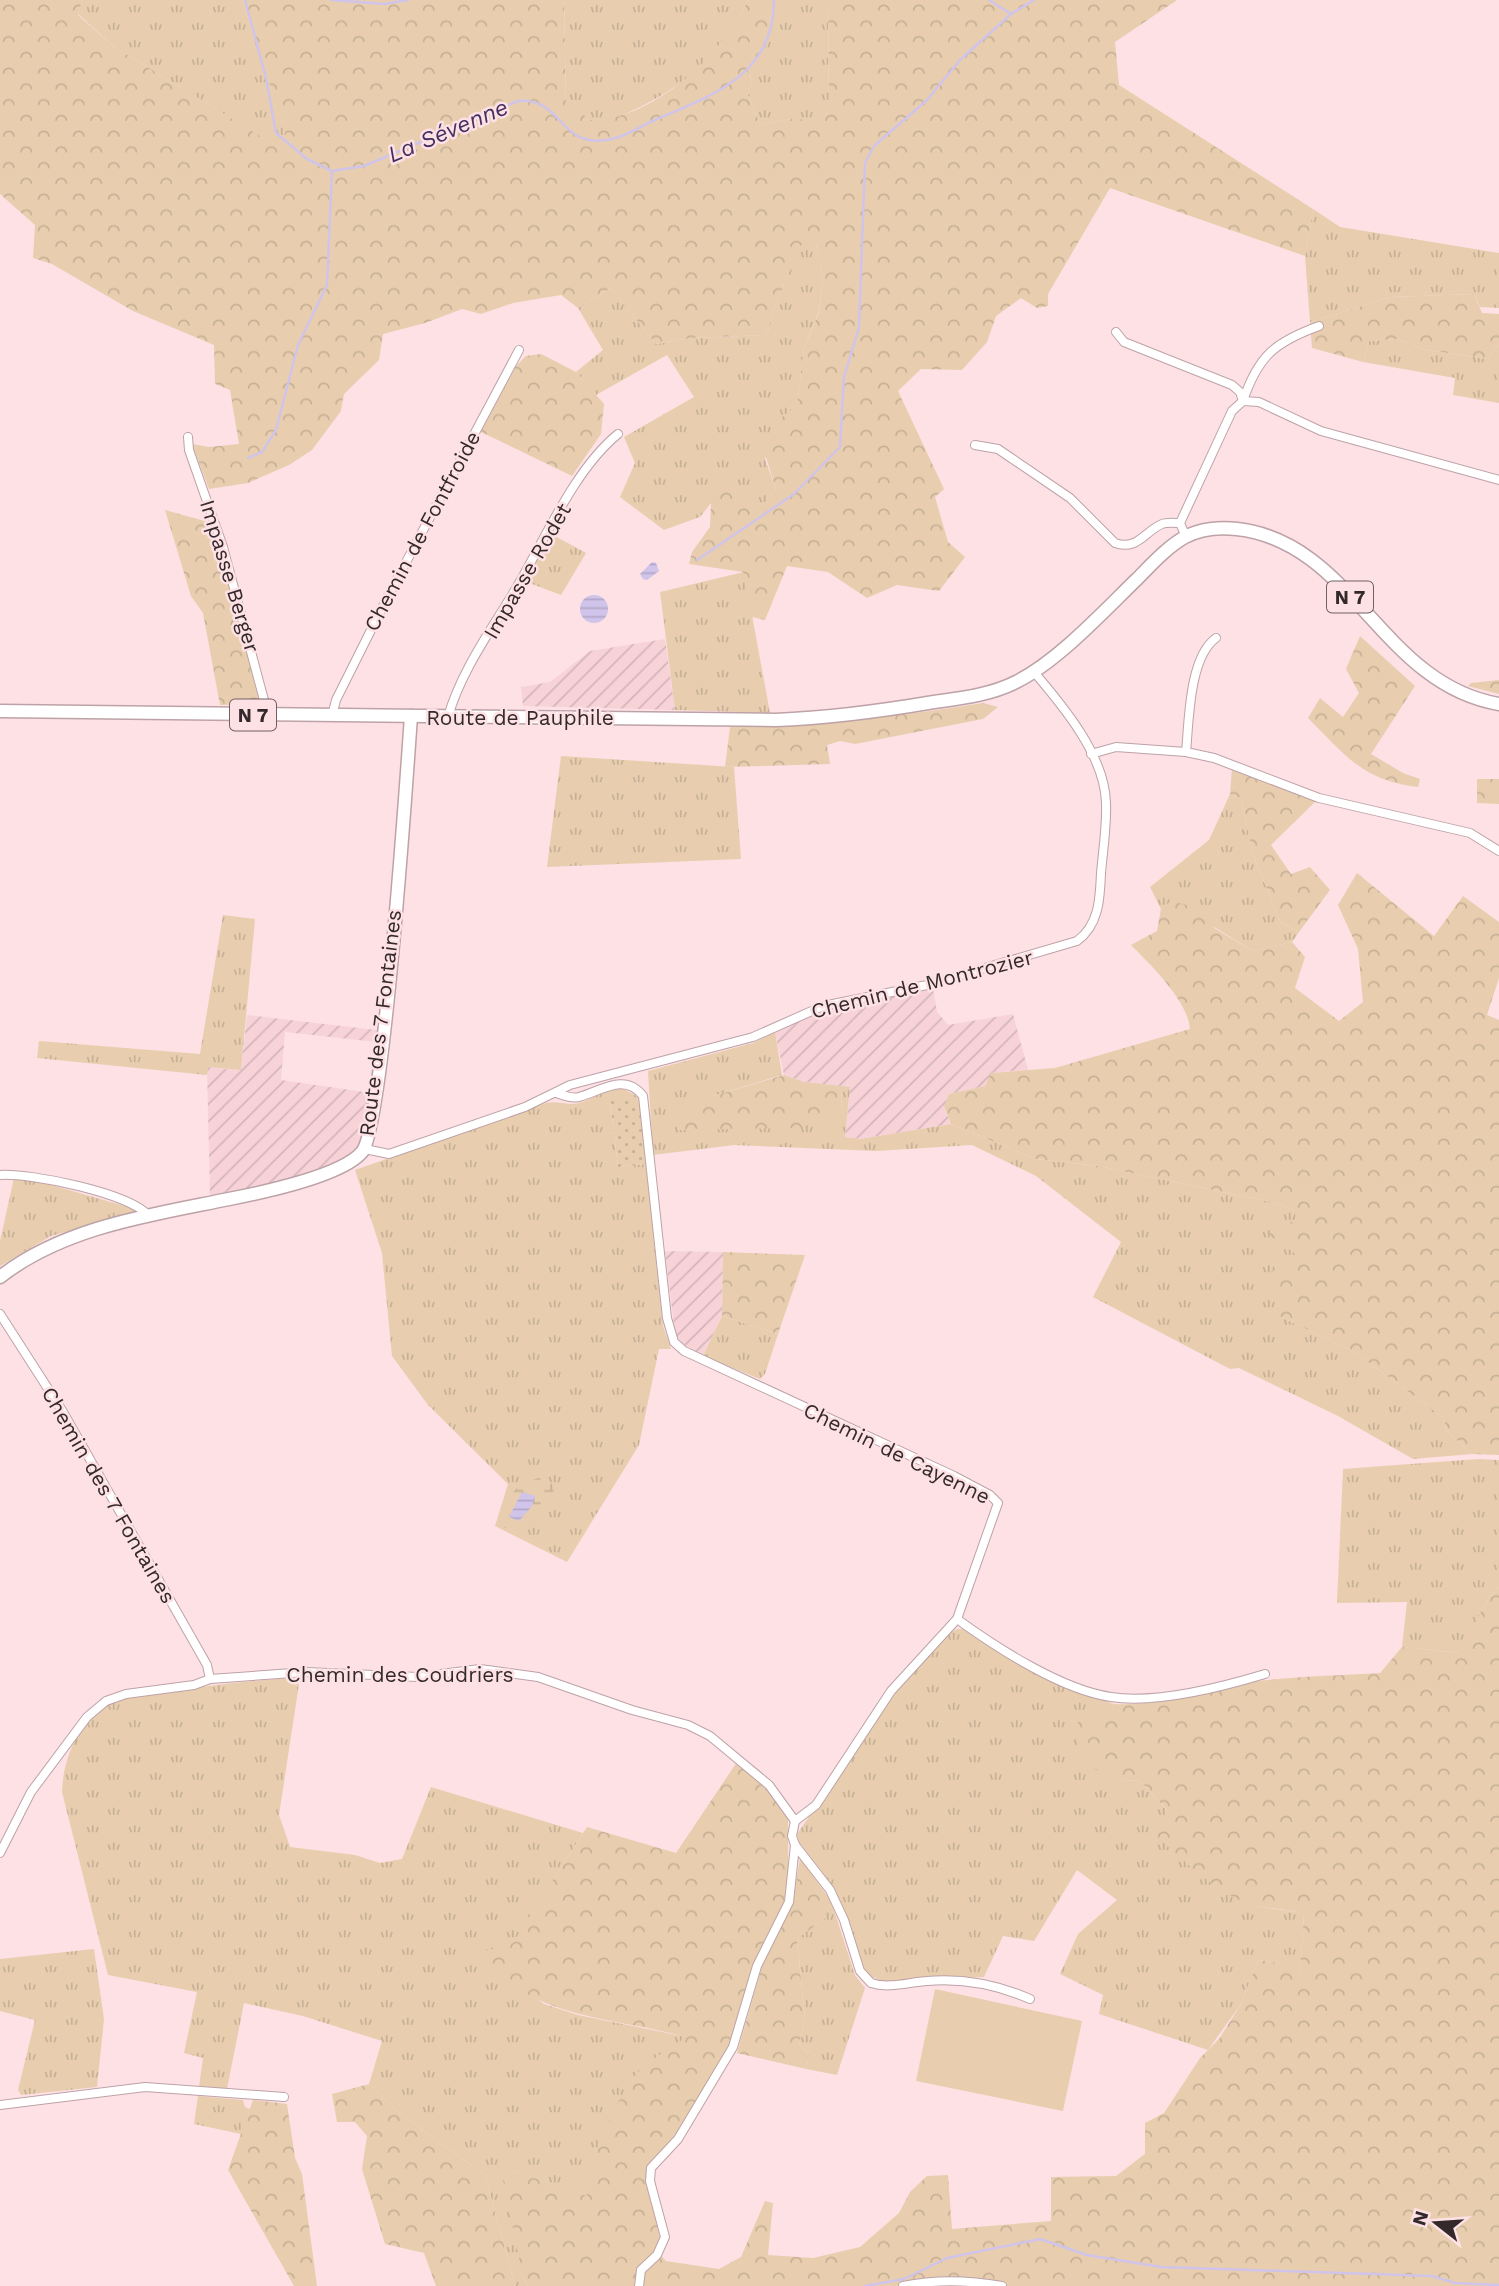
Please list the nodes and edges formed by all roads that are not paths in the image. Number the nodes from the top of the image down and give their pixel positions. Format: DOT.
graph roads {
  1 [pos="1319,326"];
  2 [pos="1116,332"];
  3 [pos="519,350"];
  4 [pos="1243,401"];
  5 [pos="618,434"];
  6 [pos="188,438"];
  7 [pos="975,445"];
  8 [pos="1499,480"];
  9 [pos="1180,523"];
  10 [pos="1186,537"];
  11 [pos="1216,638"];
  12 [pos="1034,672"];
  13 [pos="1499,704"];
  14 [pos="0,711"];
  15 [pos="268,715"];
  16 [pos="332,716"];
  17 [pos="411,716"];
  18 [pos="448,717"];
  19 [pos="1186,752"];
  20 [pos="1091,754"];
  21 [pos="1499,851"];
  22 [pos="556,1093"];
  23 [pos="365,1149"];
  24 [pos="0,1175"];
  25 [pos="149,1216"];
  26 [pos="0,1277"];
  27 [pos="0,1314"];
  28 [pos="957,1619"];
  29 [pos="1265,1674"];
  30 [pos="210,1679"];
  31 [pos="796,1821"];
  32 [pos="795,1845"];
  33 [pos="0,1853"];
  34 [pos="1030,2000"];
  35 [pos="284,2097"];
  36 [pos="0,2105"];
  37 [pos="639,2286"];
  38 [pos="903,2286"];
  39 [pos="1002,2286"];
  1 -- 4 [label="street"];
  2 -- 4 [label="street"];
  3 -- 16 [label="street, Chemin de Fontfroide"];
  4 -- 8 [label="street"];
  4 -- 9 [label="street"];
  5 -- 18 [label="street, Impasse Rodet"];
  6 -- 15 [label="street, Impasse Berger"];
  7 -- 9 [label="street"];
  9 -- 10 [label="street"];
  10 -- 12 [label="main road, N 7"];
  10 -- 13 [label="main road, N 7"];
  11 -- 19 [label="street"];
  12 -- 18 [label="main road, Route de Pauphile / N 7"];
  12 -- 20 [label="street, Chemin de Montrozier"];
  14 -- 15 [label="main road, Route de Pauphile / N 7"];
  15 -- 16 [label="main road, Route de Pauphile / N 7"];
  16 -- 17 [label="main road, Route de Pauphile / N 7"];
  17 -- 18 [label="main road, Route de Pauphile / N 7"];
  17 -- 23 [label="main road, Route des 7 Fontaines"];
  19 -- 20 [label="street"];
  19 -- 21 [label="street"];
  20 -- 22 [label="street, Chemin de Montrozier"];
  22 -- 23 [label="street, Chemin de Montrozier"];
  22 -- 28 [label="street, Chemin de Cayenne"];
  23 -- 25 [label="main road, Route des 7 Fontaines"];
  24 -- 25 [label="street"];
  25 -- 26 [label="main road, Route des 7 Fontaines"];
  27 -- 30 [label="street, Chemin des 7 Fontaines"];
  28 -- 29 [label="street"];
  28 -- 31 [label="street, Chemin de Cayenne"];
  30 -- 31 [label="street, Chemin des Coudriers"];
  30 -- 33 [label="street, Chemin des Coudriers"];
  31 -- 32 [label="street"];
  32 -- 34 [label="street"];
  32 -- 37 [label="street"];
  35 -- 36 [label="street"];
  38 -- 39 [label="street"];
}
